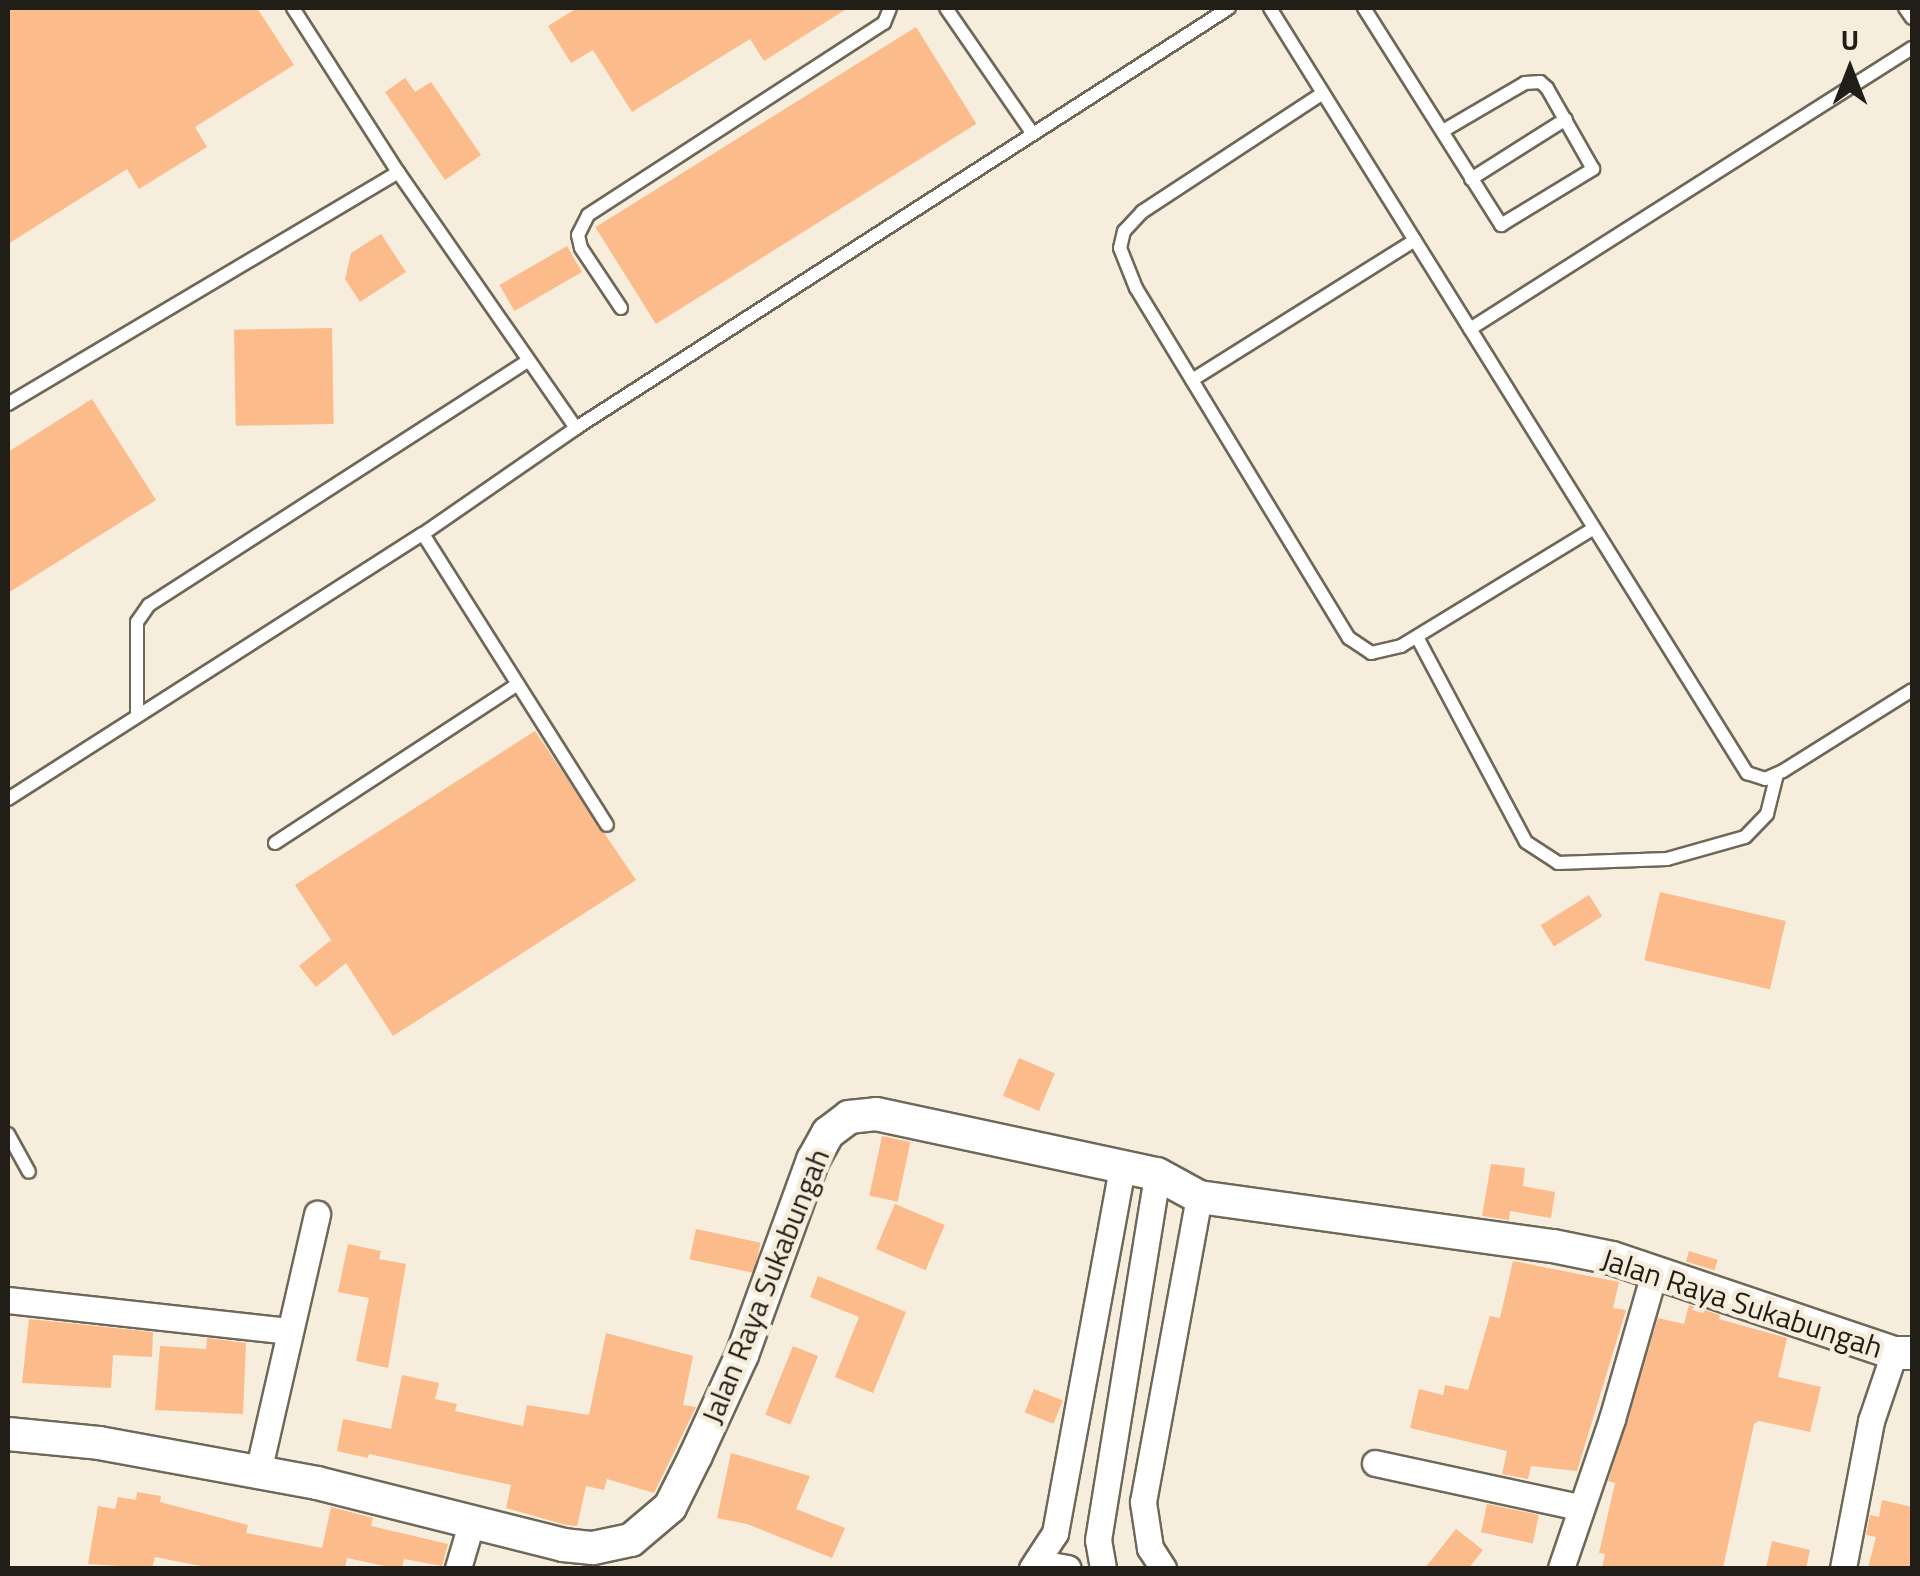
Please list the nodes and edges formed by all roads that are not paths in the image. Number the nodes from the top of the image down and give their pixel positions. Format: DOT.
graph roads {
  1 [pos="890,8"];
  2 [pos="946,8"];
  3 [pos="1229,8"];
  4 [pos="1270,8"];
  5 [pos="1364,8"];
  6 [pos="1905,8"];
  7 [pos="299,9"];
  8 [pos="1912,18"];
  9 [pos="1912,48"];
  10 [pos="1323,93"];
  11 [pos="1566,119"];
  12 [pos="1442,132"];
  13 [pos="1033,134"];
  14 [pos="398,172"];
  15 [pos="1472,179"];
  16 [pos="1414,240"];
  17 [pos="620,308"];
  18 [pos="1470,329"];
  19 [pos="528,361"];
  20 [pos="1192,380"];
  21 [pos="8,404"];
  22 [pos="576,428"];
  23 [pos="1594,528"];
  24 [pos="423,534"];
  25 [pos="1418,637"];
  26 [pos="516,686"];
  27 [pos="1912,690"];
  28 [pos="137,715"];
  29 [pos="1777,774"];
  30 [pos="8,799"];
  31 [pos="607,825"];
  32 [pos="276,843"];
  33 [pos="8,1134"];
  34 [pos="1122,1167"];
  35 [pos="29,1172"];
  36 [pos="1157,1174"];
  37 [pos="1200,1198"];
  38 [pos="316,1214"];
  39 [pos="1655,1270"];
  40 [pos="8,1300"];
  41 [pos="289,1331"];
  42 [pos="1904,1353"];
  43 [pos="8,1434"];
  44 [pos="1375,1463"];
  45 [pos="258,1472"];
  46 [pos="1578,1507"];
  47 [pos="471,1524"];
  48 [pos="1035,1566"];
  49 [pos="458,1568"];
  50 [pos="1068,1568"];
  51 [pos="1103,1568"];
  52 [pos="1163,1568"];
  53 [pos="1561,1568"];
  54 [pos="1843,1568"];
  1 -- 17 [label="lane"];
  2 -- 13 [label="lane"];
  3 -- 13 [label="lane"];
  4 -- 10 [label="lane"];
  5 -- 12 [label="lane"];
  6 -- 8 [label="lane"];
  7 -- 14 [label="lane"];
  9 -- 18 [label="lane"];
  10 -- 16 [label="lane"];
  10 -- 20 [label="lane"];
  11 -- 12 [label="lane"];
  11 -- 15 [label="lane"];
  11 -- 15 [label="lane"];
  12 -- 15 [label="lane"];
  13 -- 22 [label="lane"];
  14 -- 19 [label="lane"];
  14 -- 21 [label="lane"];
  16 -- 18 [label="lane"];
  16 -- 20 [label="lane"];
  18 -- 23 [label="lane"];
  19 -- 22 [label="lane"];
  19 -- 28 [label="lane"];
  20 -- 25 [label="lane"];
  22 -- 24 [label="lane"];
  23 -- 25 [label="lane"];
  23 -- 29 [label="lane"];
  24 -- 26 [label="lane"];
  24 -- 28 [label="lane"];
  25 -- 29 [label="lane"];
  26 -- 31 [label="lane"];
  26 -- 32 [label="lane"];
  27 -- 29 [label="lane"];
  28 -- 30 [label="lane"];
  33 -- 35 [label="lane"];
  34 -- 36 [label="street, Jalan Raya Sukabungah"];
  34 -- 47 [label="street, Jalan Raya Sukabungah"];
  34 -- 48 [label="street"];
  36 -- 37 [label="street, Jalan Raya Sukabungah"];
  36 -- 51 [label="street"];
  37 -- 39 [label="street, Jalan Raya Sukabungah"];
  37 -- 52 [label="street"];
  38 -- 41 [label="street"];
  39 -- 42 [label="street, Jalan Raya Sukabungah"];
  39 -- 46 [label="street"];
  40 -- 41 [label="street"];
  41 -- 45 [label="street"];
  42 -- 54 [label="street"];
  43 -- 45 [label="street, Jalan Raya Sukabungah"];
  44 -- 46 [label="street"];
  45 -- 47 [label="street, Jalan Raya Sukabungah"];
  46 -- 53 [label="street"];
  47 -- 49 [label="street"];
  48 -- 50 [label="street"];
}
